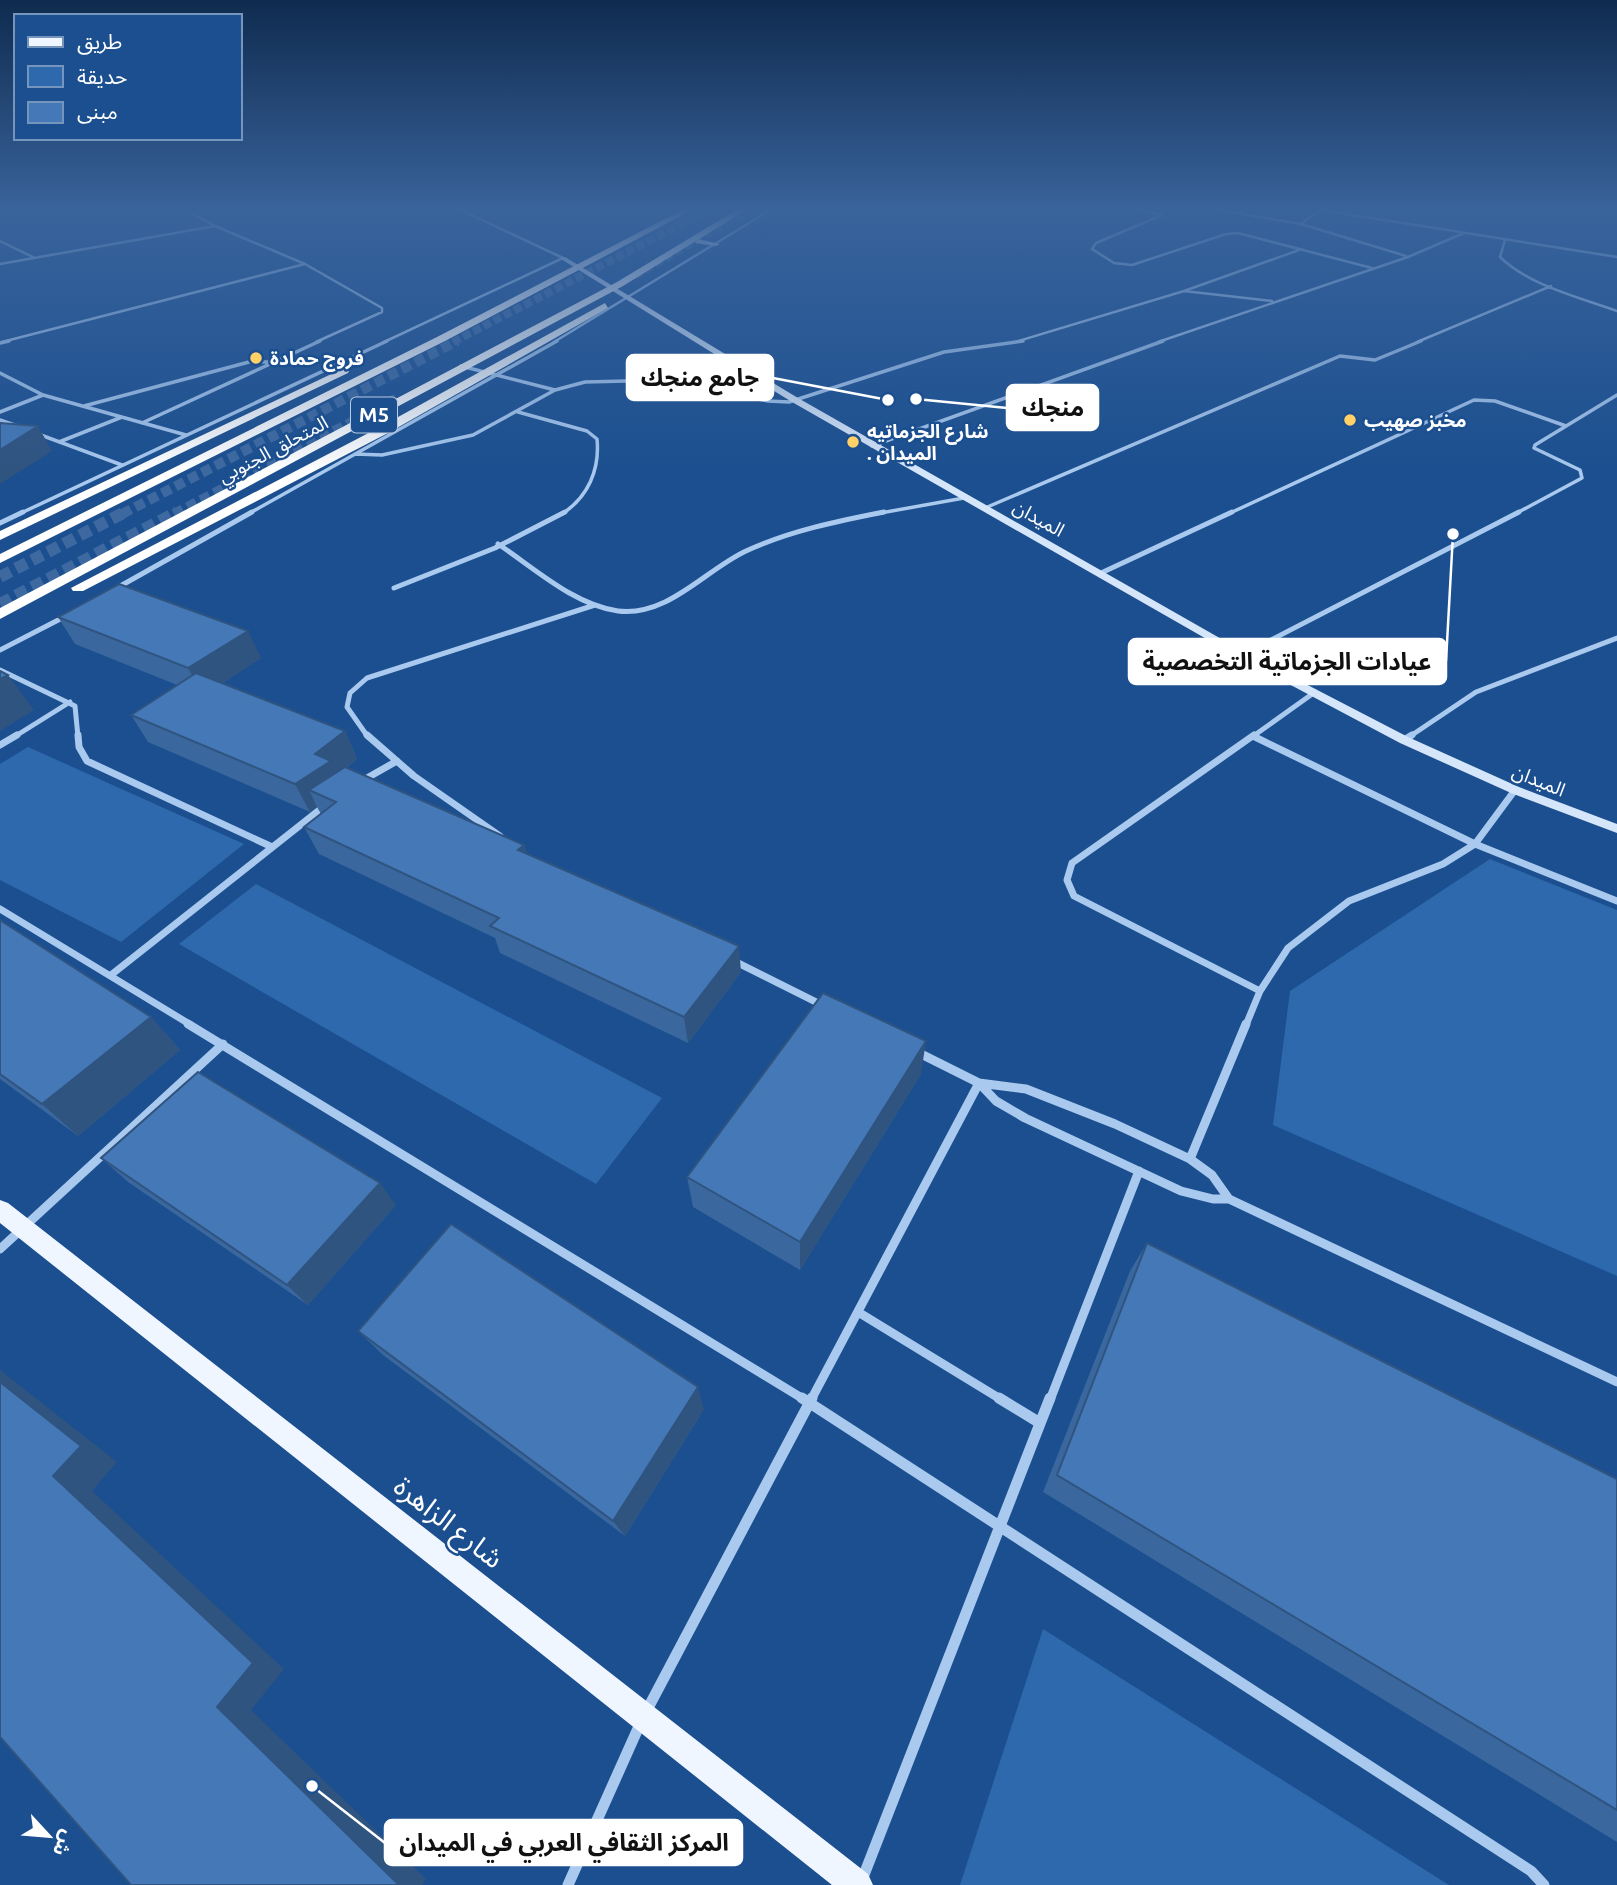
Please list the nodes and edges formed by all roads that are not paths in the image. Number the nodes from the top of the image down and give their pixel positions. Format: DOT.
graph roads {
  1 [pos="178,297"];
  2 [pos="363,297"];
  3 [pos="480,297"];
  4 [pos="498,297"];
  5 [pos="522,297"];
  6 [pos="596,297"];
  7 [pos="618,297"];
  8 [pos="1164,297"];
  9 [pos="1237,297"];
  10 [pos="1284,297"];
  11 [pos="1526,297"];
  12 [pos="1581,297"];
  13 [pos="629,298"];
  14 [pos="1272,301"];
  15 [pos="1617,311"];
  16 [pos="0,343"];
  17 [pos="730,360"];
  18 [pos="276,362"];
  19 [pos="461,366"];
  20 [pos="0,373"];
  21 [pos="496,375"];
  22 [pos="667,380"];
  23 [pos="555,390"];
  24 [pos="43,395"];
  25 [pos="1617,395"];
  26 [pos="795,400"];
  27 [pos="84,406"];
  28 [pos="0,412"];
  29 [pos="518,412"];
  30 [pos="122,417"];
  31 [pos="0,420"];
  32 [pos="142,423"];
  33 [pos="1566,426"];
  34 [pos="24,429"];
  35 [pos="36,433"];
  36 [pos="186,435"];
  37 [pos="59,442"];
  38 [pos="872,446"];
  39 [pos="355,454"];
  40 [pos="122,465"];
  41 [pos="964,498"];
  42 [pos="985,508"];
  43 [pos="0,523"];
  44 [pos="0,536"];
  45 [pos="498,544"];
  46 [pos="0,559"];
  47 [pos="1101,573"];
  48 [pos="394,588"];
  49 [pos="112,590"];
  50 [pos="595,605"];
  51 [pos="76,611"];
  52 [pos="0,614"];
  53 [pos="0,624"];
  54 [pos="1617,638"];
  55 [pos="0,650"];
  56 [pos="1242,655"];
  57 [pos="0,670"];
  58 [pos="1315,692"];
  59 [pos="70,702"];
  60 [pos="1255,737"];
  61 [pos="1404,740"];
  62 [pos="0,745"];
  63 [pos="397,761"];
  64 [pos="353,787"];
  65 [pos="1515,790"];
  66 [pos="334,800"];
  67 [pos="1617,829"];
  68 [pos="506,840"];
  69 [pos="1475,844"];
  70 [pos="271,846"];
  71 [pos="1617,901"];
  72 [pos="0,909"];
  73 [pos="720,954"];
  74 [pos="111,975"];
  75 [pos="1259,991"];
  76 [pos="831,1010"];
  77 [pos="223,1044"];
  78 [pos="905,1046"];
  79 [pos="979,1083"];
  80 [pos="1190,1158"];
  81 [pos="1139,1171"];
  82 [pos="1229,1199"];
  83 [pos="0,1210"];
  84 [pos="22,1228"];
  85 [pos="0,1250"];
  86 [pos="858,1312"];
  87 [pos="1617,1382"];
  88 [pos="810,1403"];
  89 [pos="1040,1423"];
  90 [pos="1000,1524"];
  91 [pos="645,1715"];
  92 [pos="568,1885"];
  93 [pos="859,1885"];
  94 [pos="1544,1885"];
  1 -- 16 [label="street"];
  2 -- 18 [label="street"];
  3 -- 36 [label="street"];
  4 -- 44 [label="highway"];
  5 -- 46 [label="highway, المتحلق الجنوبي / M5"];
  6 -- 52 [label="highway, المتحلق الجنوبي / M5"];
  7 -- 53 [label="highway"];
  8 -- 26 [label="street"];
  9 -- 14 [label="street"];
  10 -- 14 [label="street"];
  11 -- 42 [label="street"];
  12 -- 15 [label="street"];
  13 -- 17 [label="street, الميدان"];
  13 -- 21 [label="street"];
  14 -- 38 [label="street"];
  17 -- 22 [label="street"];
  17 -- 26 [label="street, الميدان"];
  18 -- 27 [label="street"];
  18 -- 32 [label="street"];
  19 -- 21 [label="street"];
  20 -- 24 [label="street"];
  21 -- 23 [label="street"];
  21 -- 39 [label="street"];
  22 -- 23 [label="street"];
  22 -- 26 [label="street"];
  23 -- 29 [label="street"];
  24 -- 27 [label="street"];
  24 -- 28 [label="street"];
  25 -- 33 [label="street"];
  26 -- 38 [label="street, الميدان"];
  27 -- 30 [label="street"];
  29 -- 39 [label="street"];
  29 -- 45 [label="street"];
  30 -- 32 [label="street"];
  30 -- 37 [label="street"];
  31 -- 34 [label="street"];
  32 -- 36 [label="street"];
  33 -- 47 [label="street"];
  33 -- 56 [label="street"];
  35 -- 37 [label="street"];
  36 -- 40 [label="street"];
  37 -- 40 [label="street"];
  38 -- 41 [label="street, الميدان"];
  39 -- 49 [label="street"];
  40 -- 43 [label="street"];
  41 -- 42 [label="street, الميدان"];
  41 -- 50 [label="street"];
  42 -- 47 [label="street, الميدان"];
  45 -- 48 [label="street"];
  45 -- 50 [label="street"];
  47 -- 56 [label="street, الميدان"];
  50 -- 63 [label="street"];
  51 -- 55 [label="street"];
  54 -- 61 [label="street"];
  56 -- 58 [label="street, الميدان"];
  57 -- 59 [label="street"];
  58 -- 60 [label="street"];
  58 -- 61 [label="street, الميدان"];
  59 -- 62 [label="street"];
  59 -- 70 [label="street"];
  60 -- 69 [label="street"];
  60 -- 75 [label="street"];
  61 -- 65 [label="street, الميدان"];
  63 -- 64 [label="street"];
  63 -- 68 [label="street"];
  65 -- 67 [label="street, الميدان"];
  65 -- 69 [label="street"];
  66 -- 70 [label="street"];
  69 -- 71 [label="street"];
  69 -- 75 [label="street"];
  70 -- 74 [label="street"];
  72 -- 74 [label="street"];
  73 -- 76 [label="street"];
  74 -- 77 [label="street"];
  75 -- 80 [label="street"];
  77 -- 84 [label="street"];
  77 -- 88 [label="street"];
  78 -- 79 [label="street"];
  79 -- 80 [label="street"];
  79 -- 81 [label="street"];
  79 -- 86 [label="street"];
  80 -- 82 [label="street"];
  81 -- 82 [label="street"];
  81 -- 89 [label="street"];
  82 -- 87 [label="street"];
  83 -- 84 [label="main road, شارع الزاهرة"];
  84 -- 85 [label="street"];
  84 -- 91 [label="main road, شارع الزاهرة"];
  86 -- 88 [label="street"];
  86 -- 89 [label="street"];
  88 -- 90 [label="street"];
  88 -- 91 [label="street"];
  89 -- 90 [label="street"];
  90 -- 93 [label="street"];
  90 -- 94 [label="street"];
  91 -- 92 [label="street"];
  91 -- 93 [label="main road, شارع الزاهرة"];
}
